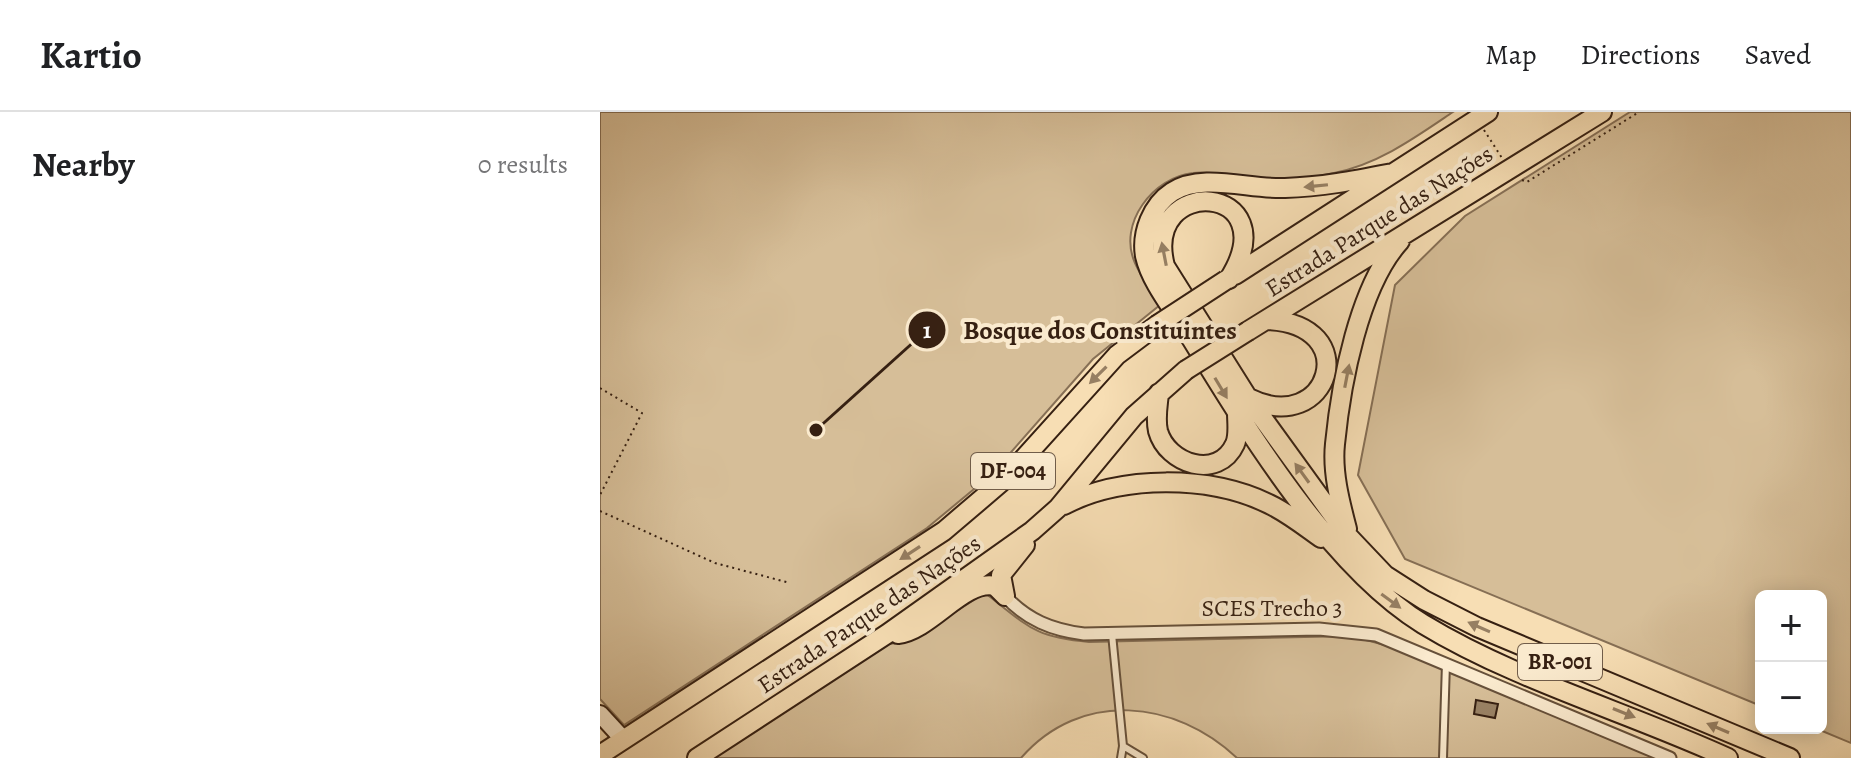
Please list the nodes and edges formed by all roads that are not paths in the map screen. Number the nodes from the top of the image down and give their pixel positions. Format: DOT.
graph roads {
  1 [pos="1602,112"];
  2 [pos="1483,116"];
  3 [pos="1393,173"];
  4 [pos="1413,226"];
  5 [pos="1228,280"];
  6 [pos="1266,320"];
  7 [pos="1159,393"];
  8 [pos="1242,406"];
  9 [pos="1058,508"];
  10 [pos="1032,531"];
  11 [pos="1342,541"];
  12 [pos="1005,596"];
  13 [pos="887,634"];
  14 [pos="1112,634"];
  15 [pos="1446,663"];
  16 [pos="600,714"];
  17 [pos="623,739"];
  18 [pos="1123,746"];
  19 [pos="600,755"];
  20 [pos="697,758"];
  21 [pos="1121,758"];
  22 [pos="1143,758"];
  23 [pos="1443,758"];
  24 [pos="1670,758"];
  25 [pos="1728,758"];
  26 [pos="1790,758"];
  1 -- 4 [label="highway, Estrada Parque das Nações / DF-004"];
  2 -- 3 [label="highway, Estrada Parque das Nações / DF-004"];
  3 -- 5 [label="highway, Estrada Parque das Nações / DF-004"];
  3 -- 8 [label="highway, BR-001, one-way"];
  4 -- 6 [label="highway, Estrada Parque das Nações / DF-004"];
  11 -- 4 [label="highway, one-way"];
  8 -- 5 [label="highway, BR-001, one-way"];
  5 -- 17 [label="highway, Estrada Parque das Nações / DF-004, one-way, bridge"];
  6 -- 7 [label="highway, Estrada Parque das Nações / DF-004, bridge"];
  6 -- 8 [label="highway"];
  7 -- 8 [label="highway"];
  7 -- 9 [label="highway, Estrada Parque das Nações / DF-004"];
  8 -- 11 [label="highway, BR-001"];
  9 -- 10 [label="highway, Estrada Parque das Nações / DF-004"];
  9 -- 11 [label="highway, BR-001"];
  10 -- 12 [label="highway"];
  10 -- 13 [label="highway, Estrada Parque das Nações / DF-004"];
  11 -- 25 [label="highway, SCES Trecho 3 / BR-001, one-way"];
  26 -- 11 [label="highway, BR-001, one-way"];
  12 -- 13 [label="highway"];
  12 -- 14 [label="street, SCES Trecho 3"];
  13 -- 20 [label="highway, Estrada Parque das Nações / DF-004"];
  14 -- 15 [label="street, SCES Trecho 3"];
  14 -- 18 [label="lane"];
  15 -- 23 [label="lane"];
  15 -- 24 [label="street, SCES Trecho 3"];
  16 -- 17 [label="main road"];
  17 -- 19 [label="highway, Estrada Parque das Nações / DF-004"];
  18 -- 21 [label="lane"];
  18 -- 22 [label="lane"];
}
